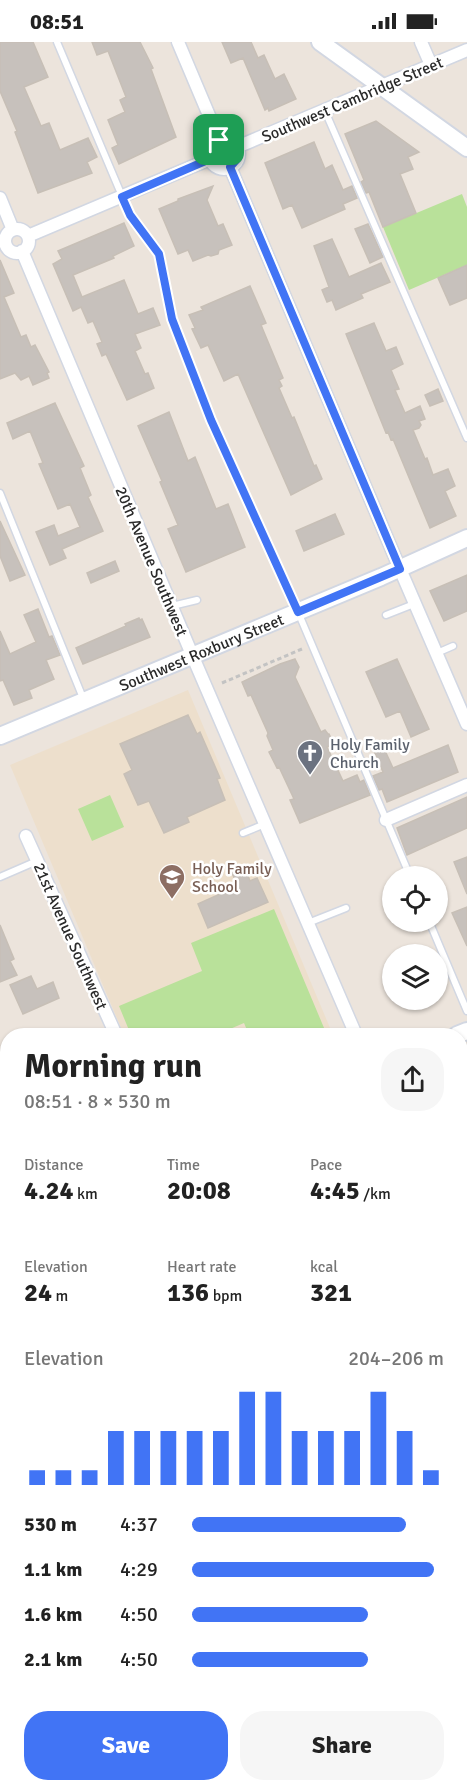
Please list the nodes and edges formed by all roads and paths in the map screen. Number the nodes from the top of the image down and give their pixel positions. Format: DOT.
graph roads {
  1 [pos="57,42"];
  2 [pos="178,42"];
  3 [pos="320,42"];
  4 [pos="421,42"];
  5 [pos="467,50"];
  6 [pos="431,65"];
  7 [pos="382,86"];
  8 [pos="325,111"];
  9 [pos="219,140"];
  10 [pos="237,147"];
  11 [pos="466,149"];
  12 [pos="210,159"];
  13 [pos="230,167"];
  14 [pos="122,197"];
  15 [pos="0,198"];
  16 [pos="13,230"];
  17 [pos="28,236"];
  18 [pos="3,247"];
  19 [pos="22,251"];
  20 [pos="467,438"];
  21 [pos="0,493"];
  22 [pos="467,538"];
  23 [pos="400,569"];
  24 [pos="197,600"];
  25 [pos="414,603"];
  26 [pos="171,606"];
  27 [pos="298,612"];
  28 [pos="386,615"];
  29 [pos="453,646"];
  30 [pos="302,649"];
  31 [pos="436,653"];
  32 [pos="193,657"];
  33 [pos="329,663"];
  34 [pos="321,666"];
  35 [pos="222,683"];
  36 [pos="84,702"];
  37 [pos="467,724"];
  38 [pos="0,736"];
  39 [pos="467,785"];
  40 [pos="386,820"];
  41 [pos="265,824"];
  42 [pos="243,833"];
  43 [pos="26,837"];
  44 [pos="37,861"];
  45 [pos="406,866"];
  46 [pos="0,877"];
  47 [pos="346,908"];
  48 [pos="308,924"];
  49 [pos="448,965"];
  50 [pos="467,1011"];
  51 [pos="113,1028"];
  52 [pos="353,1028"];
  1 -- 14 [label="lane"];
  2 -- 9 [label="street"];
  3 -- 7 [label="main road"];
  4 -- 6 [label="street"];
  5 -- 6 [label="street, Southwest Cambridge Street"];
  6 -- 7 [label="street, Southwest Cambridge Street"];
  7 -- 8 [label="street, Southwest Cambridge Street"];
  7 -- 11 [label="main road"];
  8 -- 10 [label="street, Southwest Cambridge Street"];
  8 -- 20 [label="lane"];
  9 -- 10 [label="street"];
  9 -- 12 [label="street"];
  10 -- 13 [label="street"];
  12 -- 13 [label="street"];
  12 -- 14 [label="street"];
  13 -- 23 [label="street"];
  14 -- 17 [label="street"];
  14 -- 27 [label="lane"];
  15 -- 16 [label="street"];
  16 -- 17 [label="street"];
  16 -- 18 [label="street"];
  17 -- 19 [label="street"];
  18 -- 19 [label="street"];
  19 -- 26 [label="street, 20th Avenue Southwest"];
  21 -- 36 [label="lane"];
  22 -- 23 [label="main road, Southwest Roxbury Street"];
  23 -- 25 [label="street"];
  23 -- 27 [label="main road, Southwest Roxbury Street"];
  24 -- 26 [label="lane"];
  25 -- 28 [label="lane"];
  25 -- 31 [label="street"];
  26 -- 32 [label="street, 20th Avenue Southwest"];
  27 -- 32 [label="main road, Southwest Roxbury Street"];
  27 -- 34 [label="lane"];
  29 -- 31 [label="lane"];
  30 -- 35 [label="path"];
  31 -- 37 [label="street"];
  32 -- 36 [label="main road, Southwest Roxbury Street"];
  32 -- 41 [label="street, 20th Avenue Southwest"];
  33 -- 34 [label="lane"];
  34 -- 40 [label="lane"];
  36 -- 38 [label="main road, Southwest Roxbury Street"];
  39 -- 40 [label="street"];
  40 -- 45 [label="lane"];
  41 -- 42 [label="lane"];
  41 -- 48 [label="street, 20th Avenue Southwest"];
  43 -- 44 [label="street, 21st Avenue Southwest"];
  44 -- 46 [label="lane"];
  44 -- 51 [label="street, 21st Avenue Southwest"];
  47 -- 48 [label="lane"];
  48 -- 52 [label="street, 20th Avenue Southwest"];
  49 -- 50 [label="lane"];
}
